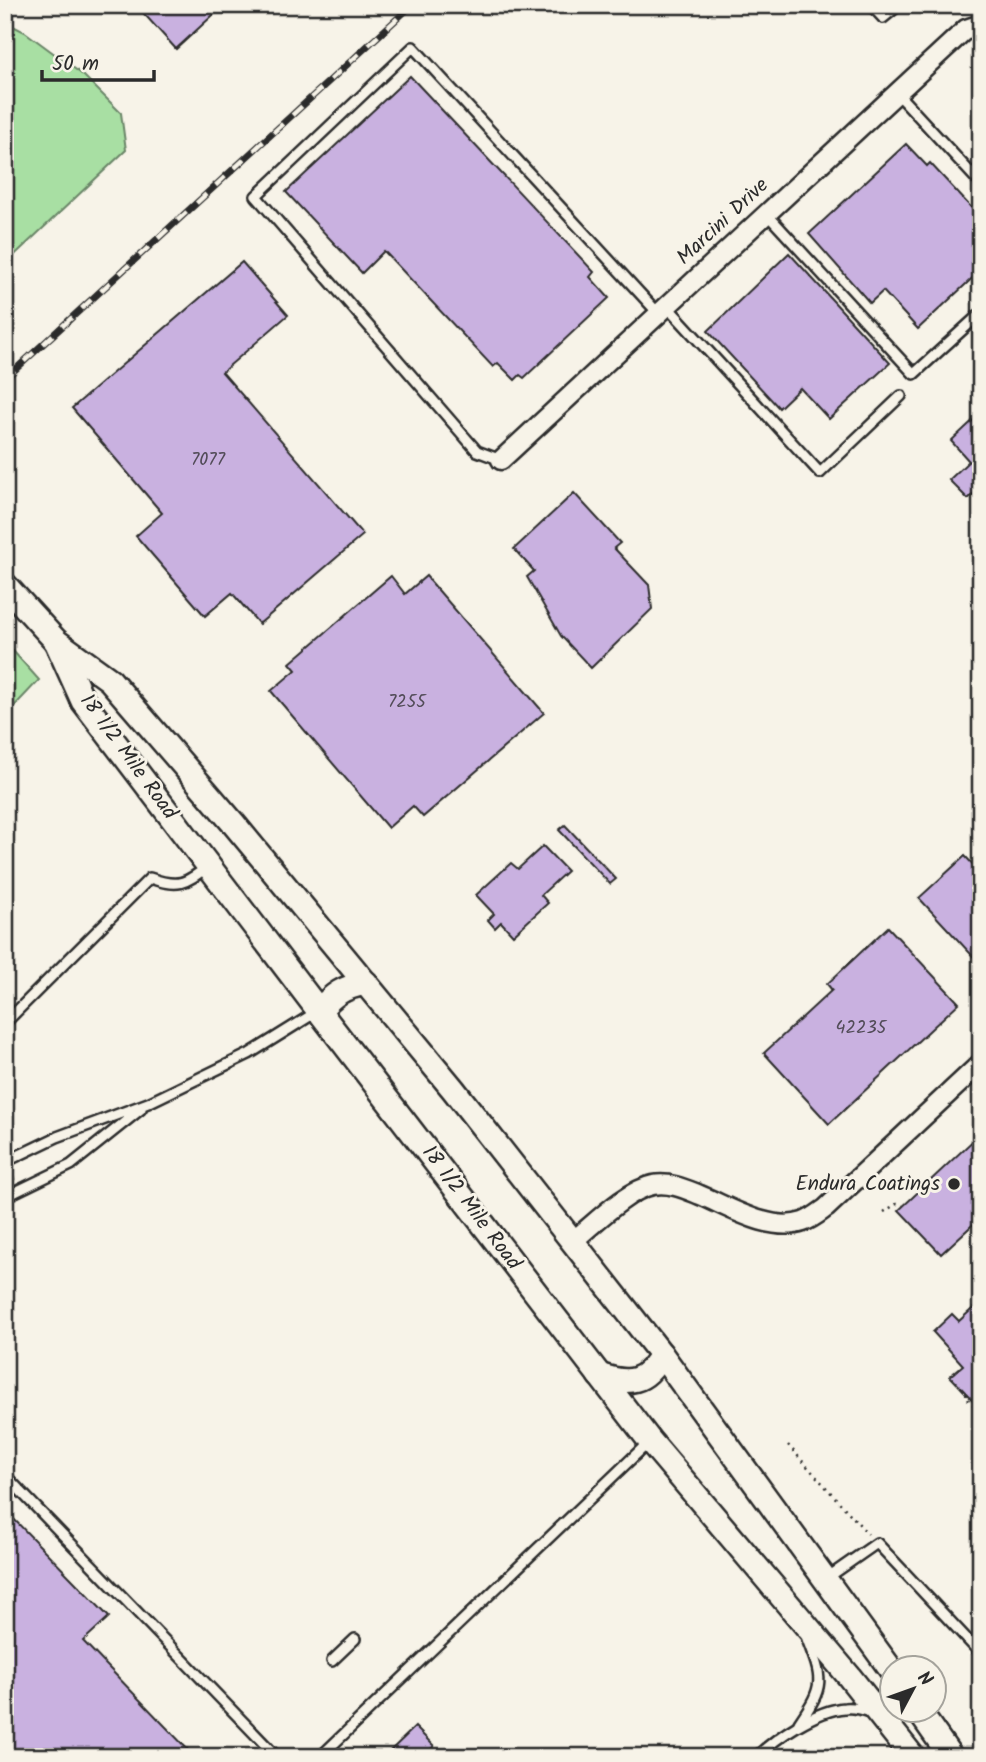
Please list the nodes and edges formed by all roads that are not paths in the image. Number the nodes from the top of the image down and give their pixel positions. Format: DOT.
graph roads {
  1 [pos="871,5"];
  2 [pos="899,5"];
  3 [pos="981,24"];
  4 [pos="897,93"];
  5 [pos="981,184"];
  6 [pos="766,213"];
  7 [pos="662,309"];
  8 [pos="981,313"];
  9 [pos="901,396"];
  10 [pos="500,460"];
  11 [pos="5,585"];
  12 [pos="56,641"];
  13 [pos="209,866"];
  14 [pos="366,984"];
  15 [pos="319,1011"];
  16 [pos="5,1023"];
  17 [pos="981,1063"];
  18 [pos="148,1104"];
  19 [pos="5,1162"];
  20 [pos="5,1197"];
  21 [pos="573,1241"];
  22 [pos="661,1354"];
  23 [pos="599,1375"];
  24 [pos="650,1441"];
  25 [pos="5,1475"];
  26 [pos="827,1578"];
  27 [pos="797,1616"];
  28 [pos="355,1639"];
  29 [pos="879,1654"];
  30 [pos="981,1654"];
  31 [pos="332,1661"];
  32 [pos="878,1712"];
  33 [pos="878,1715"];
  34 [pos="799,1723"];
  35 [pos="887,1724"];
  36 [pos="928,1724"];
  37 [pos="276,1757"];
  38 [pos="320,1757"];
  39 [pos="756,1757"];
  40 [pos="912,1757"];
  41 [pos="951,1757"];
  1 -- 2 [label="lane"];
  3 -- 4 [label="street, Marcini Drive"];
  4 -- 5 [label="lane"];
  4 -- 6 [label="street, Marcini Drive"];
  6 -- 7 [label="street, Marcini Drive"];
  6 -- 8 [label="lane"];
  7 -- 9 [label="lane"];
  7 -- 10 [label="street, Marcini Drive"];
  7 -- 10 [label="lane"];
  11 -- 12 [label="street, 18 1/2 Mile Road"];
  12 -- 13 [label="street, 18 1/2 Mile Road"];
  12 -- 14 [label="street, 18 1/2 Mile Road"];
  13 -- 15 [label="street, 18 1/2 Mile Road"];
  13 -- 16 [label="lane"];
  14 -- 15 [label="street"];
  14 -- 21 [label="street, 18 1/2 Mile Road"];
  15 -- 18 [label="lane"];
  15 -- 23 [label="street, 18 1/2 Mile Road"];
  17 -- 21 [label="street"];
  18 -- 19 [label="lane"];
  18 -- 20 [label="lane"];
  21 -- 22 [label="street, 18 1/2 Mile Road"];
  22 -- 23 [label="street"];
  22 -- 26 [label="street, 18 1/2 Mile Road"];
  23 -- 24 [label="street, 18 1/2 Mile Road"];
  24 -- 27 [label="street, 18 1/2 Mile Road"];
  24 -- 38 [label="lane"];
  25 -- 37 [label="lane"];
  26 -- 29 [label="street, 18 1/2 Mile Road"];
  26 -- 30 [label="lane"];
  27 -- 32 [label="street, 18 1/2 Mile Road"];
  27 -- 34 [label="lane"];
  28 -- 31 [label="lane"];
  33 -- 34 [label="lane"];
  34 -- 39 [label="lane"];
  35 -- 40 [label="street, 18 1/2 Mile Road"];
  36 -- 41 [label="street"];
}
